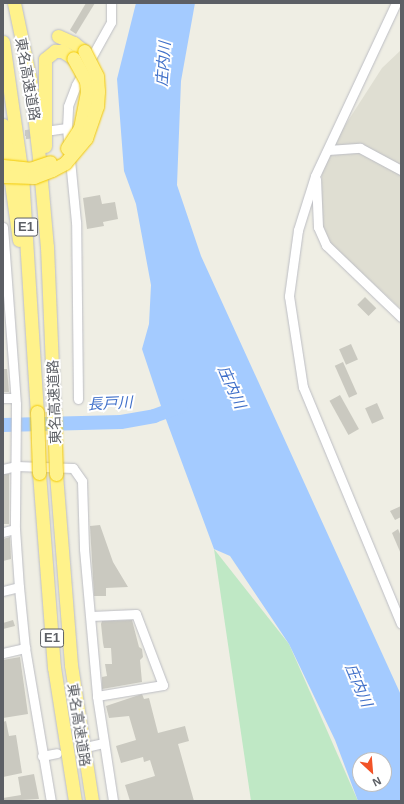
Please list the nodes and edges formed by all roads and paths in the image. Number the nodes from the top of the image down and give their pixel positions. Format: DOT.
graph roads {
  1 [pos="14,3"];
  2 [pos="111,3"];
  3 [pos="396,3"];
  4 [pos="58,36"];
  5 [pos="3,42"];
  6 [pos="3,125"];
  7 [pos="67,128"];
  8 [pos="52,130"];
  9 [pos="328,150"];
  10 [pos="3,166"];
  11 [pos="401,170"];
  12 [pos="3,176"];
  13 [pos="315,176"];
  14 [pos="44,204"];
  15 [pos="3,228"];
  16 [pos="401,317"];
  17 [pos="36,387"];
  18 [pos="3,398"];
  19 [pos="78,399"];
  20 [pos="15,401"];
  21 [pos="16,466"];
  22 [pos="3,469"];
  23 [pos="16,529"];
  24 [pos="3,532"];
  25 [pos="19,587"];
  26 [pos="3,591"];
  27 [pos="90,616"];
  28 [pos="401,624"];
  29 [pos="25,648"];
  30 [pos="3,653"];
  31 [pos="97,696"];
  32 [pos="102,743"];
  33 [pos="90,746"];
  34 [pos="57,753"];
  35 [pos="42,756"];
  36 [pos="51,801"];
  37 [pos="75,801"];
  38 [pos="92,801"];
  39 [pos="113,801"];
  1 -- 14 [label="highway, 東名高速道路 / E1"];
  2 -- 7 [label="street"];
  3 -- 9 [label="street"];
  4 -- 12 [label="highway, bridge"];
  5 -- 17 [label="highway, 東名高速道路 / E1"];
  6 -- 17 [label="highway"];
  7 -- 8 [label="street"];
  7 -- 19 [label="street"];
  9 -- 11 [label="street"];
  9 -- 13 [label="street"];
  10 -- 14 [label="highway, bridge"];
  13 -- 16 [label="street"];
  13 -- 28 [label="street"];
  14 -- 38 [label="highway, 東名高速道路 / E1, bridge"];
  15 -- 20 [label="street"];
  17 -- 37 [label="highway, 東名高速道路 / E1, bridge"];
  18 -- 20 [label="street"];
  20 -- 21 [label="street"];
  21 -- 22 [label="street"];
  21 -- 23 [label="street"];
  21 -- 27 [label="street"];
  23 -- 24 [label="street"];
  23 -- 25 [label="street"];
  25 -- 26 [label="street"];
  25 -- 29 [label="street"];
  27 -- 31 [label="street"];
  27 -- 31 [label="street"];
  29 -- 30 [label="street"];
  29 -- 35 [label="street"];
  31 -- 32 [label="street"];
  32 -- 33 [label="street"];
  32 -- 39 [label="street"];
  34 -- 35 [label="street"];
  35 -- 36 [label="street"];
}
